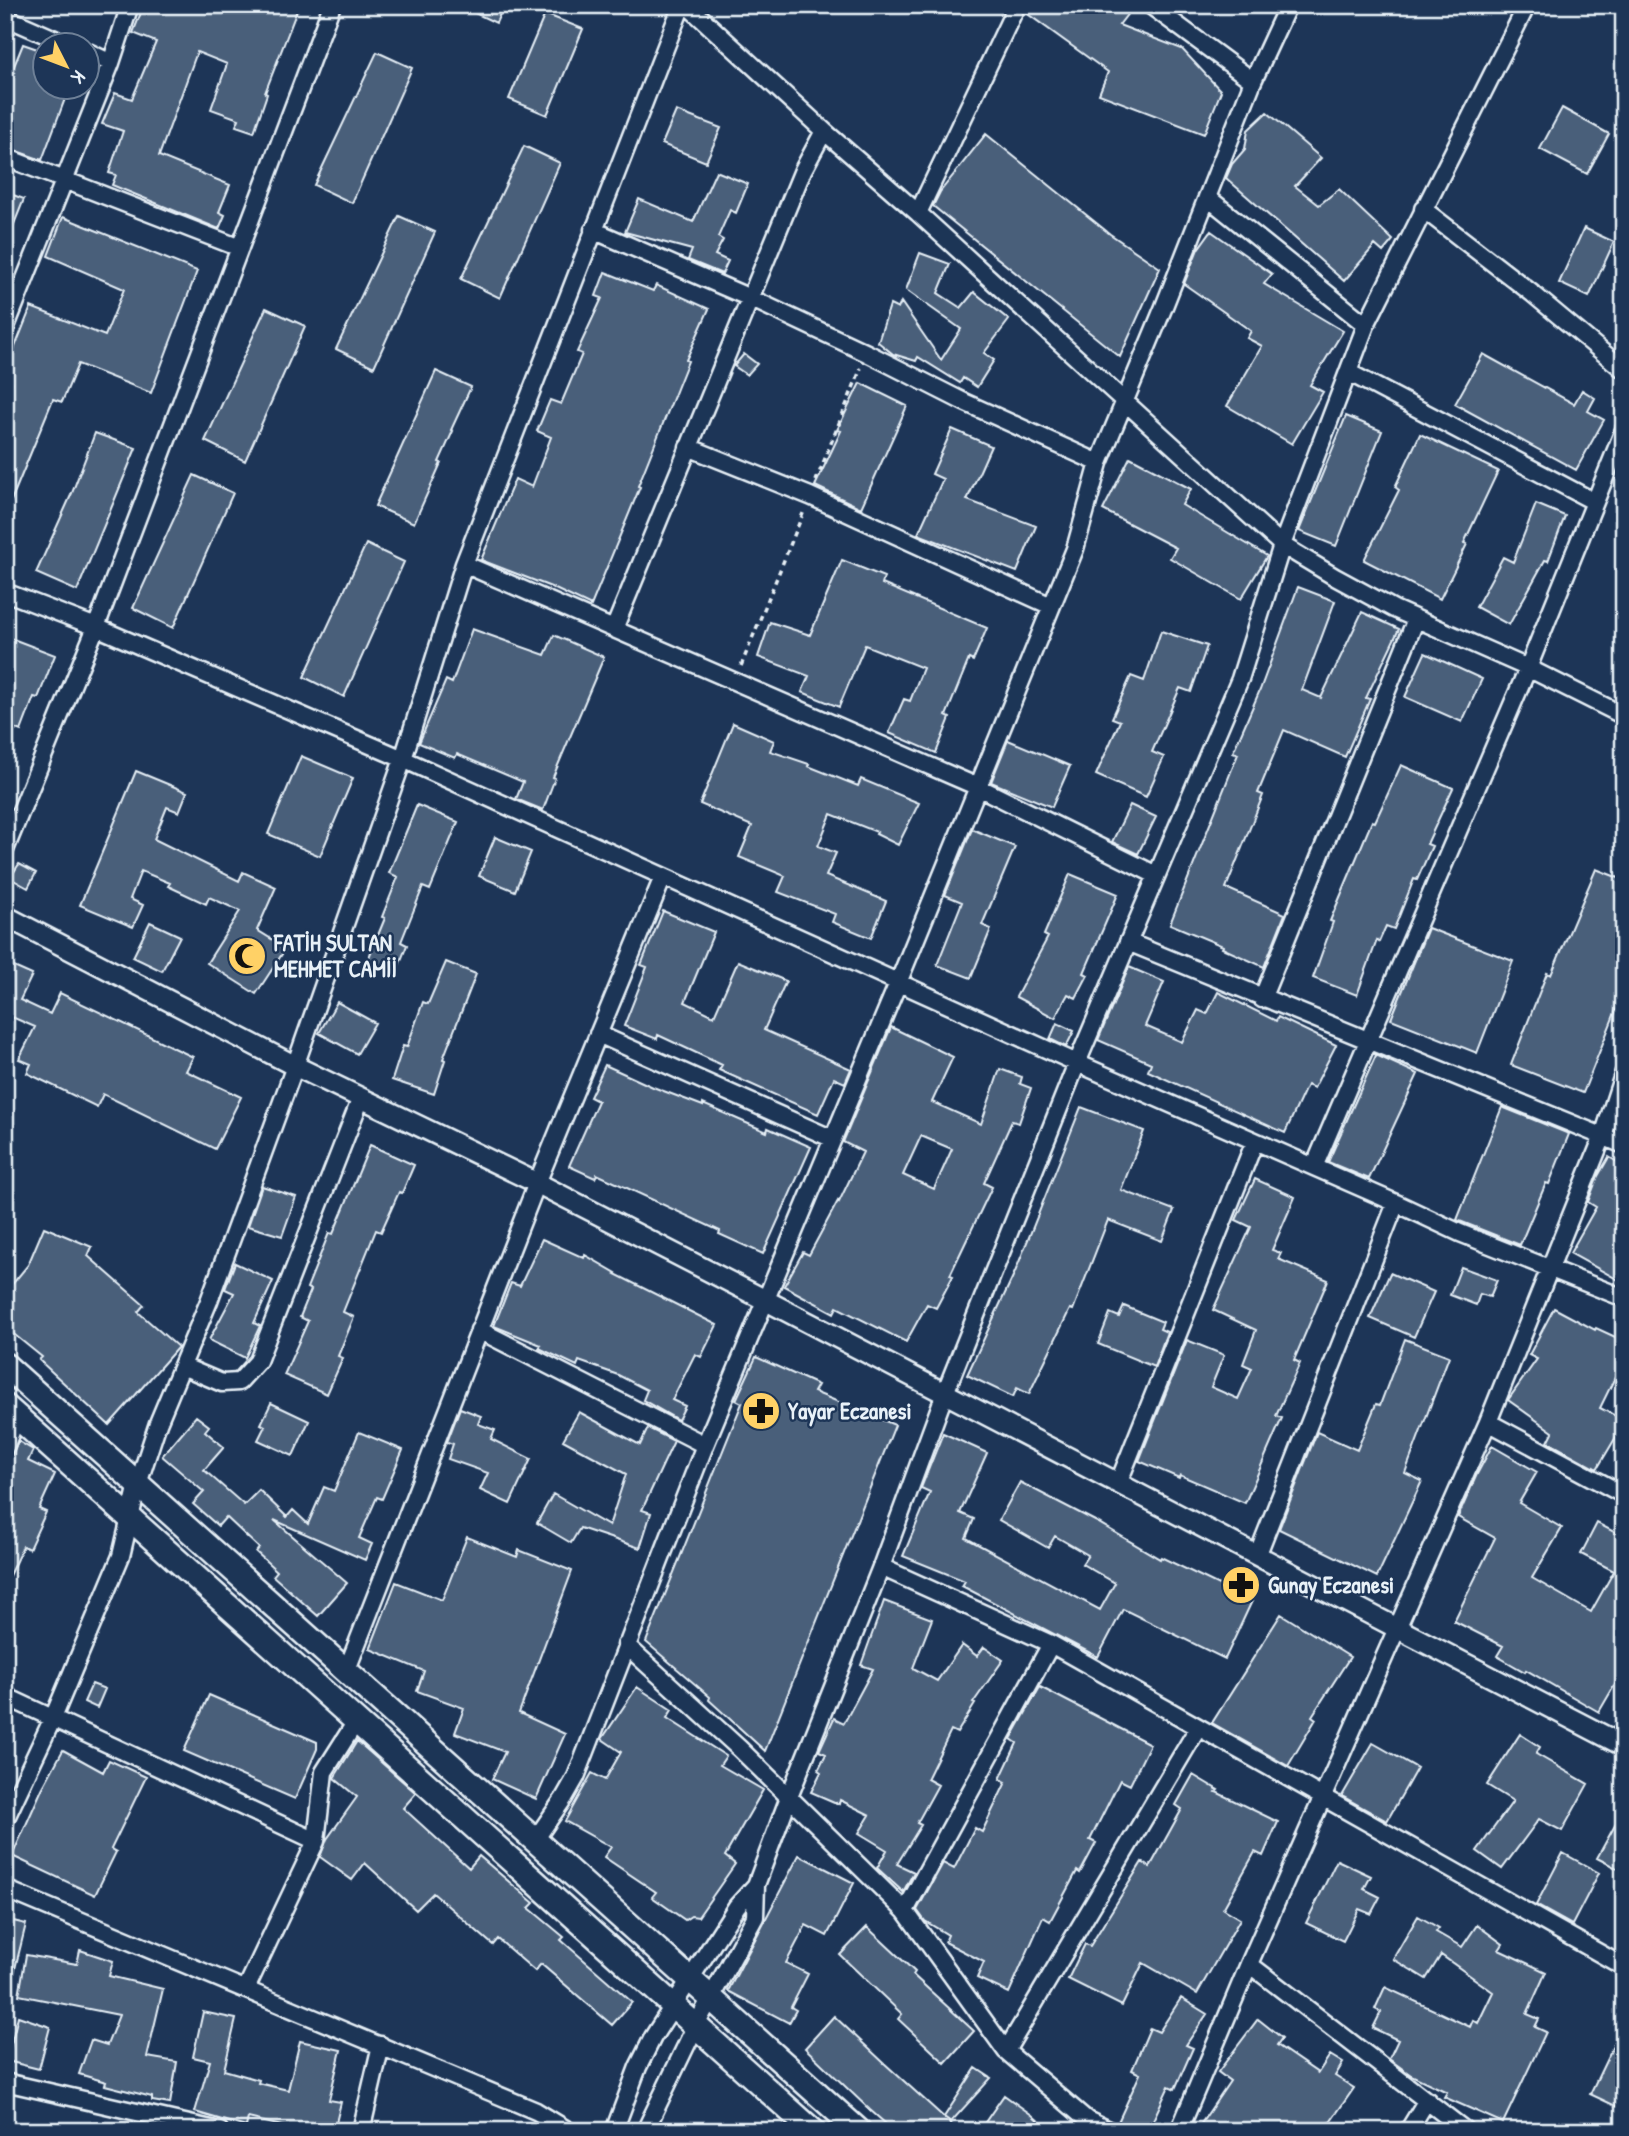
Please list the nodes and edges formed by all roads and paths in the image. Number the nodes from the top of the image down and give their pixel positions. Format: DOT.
graph roads {
  1 [pos="130,5"];
  2 [pos="332,5"];
  3 [pos="684,5"];
  4 [pos="1017,5"];
  5 [pos="1150,5"];
  6 [pos="1288,5"];
  7 [pos="1527,5"];
  8 [pos="5,17"];
  9 [pos="39,32"];
  10 [pos="102,59"];
  11 [pos="111,63"];
  12 [pos="1253,81"];
  13 [pos="824,131"];
  14 [pos="5,158"];
  15 [pos="63,180"];
  16 [pos="1207,197"];
  17 [pos="1423,209"];
  18 [pos="918,213"];
  19 [pos="593,230"];
  20 [pos="240,248"];
  21 [pos="750,298"];
  22 [pos="1366,325"];
  23 [pos="5,330"];
  24 [pos="867,353"];
  25 [pos="1624,370"];
  26 [pos="1348,372"];
  27 [pos="1125,401"];
  28 [pos="1624,430"];
  29 [pos="688,447"];
  30 [pos="1099,463"];
  31 [pos="810,496"];
  32 [pos="1595,502"];
  33 [pos="1282,545"];
  34 [pos="464,564"];
  35 [pos="5,592"];
  36 [pos="1051,606"];
  37 [pos="1416,619"];
  38 [pos="96,627"];
  39 [pos="614,629"];
  40 [pos="1528,668"];
  41 [pos="735,681"];
  42 [pos="1624,716"];
  43 [pos="403,759"];
  44 [pos="978,787"];
  45 [pos="5,849"];
  46 [pos="1156,876"];
  47 [pos="663,877"];
  48 [pos="5,916"];
  49 [pos="1128,942"];
  50 [pos="898,983"];
  51 [pos="1262,999"];
  52 [pos="598,1034"];
  53 [pos="1367,1041"];
  54 [pos="1077,1063"];
  55 [pos="295,1066"];
  56 [pos="1624,1072"];
  57 [pos="361,1098"];
  58 [pos="1603,1136"];
  59 [pos="833,1139"];
  60 [pos="1255,1141"];
  61 [pos="1624,1144"];
  62 [pos="1314,1167"];
  63 [pos="537,1183"];
  64 [pos="1395,1202"];
  65 [pos="1550,1267"];
  66 [pos="1624,1298"];
  67 [pos="765,1300"];
  68 [pos="480,1331"];
  69 [pos="5,1365"];
  70 [pos="182,1366"];
  71 [pos="944,1393"];
  72 [pos="11,1411"];
  73 [pos="1488,1422"];
  74 [pos="705,1445"];
  75 [pos="5,1447"];
  76 [pos="138,1484"];
  77 [pos="1118,1484"];
  78 [pos="1624,1495"];
  79 [pos="131,1518"];
  80 [pos="1257,1556"];
  81 [pos="881,1567"];
  82 [pos="1396,1628"];
  83 [pos="1051,1644"];
  84 [pos="626,1645"];
  85 [pos="346,1672"];
  86 [pos="5,1696"];
  87 [pos="53,1718"];
  88 [pos="357,1720"];
  89 [pos="1198,1728"];
  90 [pos="1624,1746"];
  91 [pos="789,1797"];
  92 [pos="1324,1799"];
  93 [pos="5,1820"];
  94 [pos="535,1840"];
  95 [pos="316,1841"];
  96 [pos="756,1885"];
  97 [pos="5,1889"];
  98 [pos="905,1911"];
  99 [pos="1249,1964"];
  100 [pos="1624,1967"];
  101 [pos="690,1978"];
  102 [pos="246,1989"];
  103 [pos="711,1998"];
  104 [pos="673,2006"];
  105 [pos="696,2025"];
  106 [pos="381,2045"];
  107 [pos="1006,2051"];
  108 [pos="5,2082"];
  109 [pos="1427,2100"];
  110 [pos="220,2131"];
  111 [pos="361,2131"];
  112 [pos="569,2131"];
  113 [pos="614,2131"];
  114 [pos="645,2131"];
  115 [pos="813,2131"];
  116 [pos="859,2131"];
  117 [pos="1110,2131"];
  118 [pos="1179,2131"];
  119 [pos="1408,2131"];
  120 [pos="1466,2131"];
  1 -- 11 [label="street"];
  2 -- 20 [label="street"];
  3 -- 13 [label="street"];
  3 -- 19 [label="street"];
  4 -- 18 [label="street"];
  5 -- 12 [label="street"];
  6 -- 12 [label="street"];
  7 -- 17 [label="street"];
  8 -- 9 [label="street"];
  10 -- 11 [label="street"];
  11 -- 15 [label="street"];
  12 -- 16 [label="street"];
  13 -- 18 [label="street"];
  13 -- 21 [label="street"];
  14 -- 15 [label="street"];
  15 -- 20 [label="street"];
  15 -- 23 [label="street"];
  16 -- 22 [label="street"];
  16 -- 27 [label="street"];
  17 -- 22 [label="street"];
  17 -- 25 [label="street"];
  18 -- 27 [label="street"];
  19 -- 21 [label="street"];
  19 -- 34 [label="street"];
  20 -- 38 [label="street"];
  21 -- 24 [label="street"];
  21 -- 29 [label="street"];
  22 -- 26 [label="street"];
  24 -- 30 [label="street"];
  24 -- 31 [label="path"];
  26 -- 32 [label="street"];
  26 -- 33 [label="street"];
  27 -- 30 [label="street"];
  27 -- 33 [label="street"];
  28 -- 32 [label="street"];
  29 -- 31 [label="street"];
  29 -- 39 [label="street"];
  30 -- 36 [label="street"];
  31 -- 36 [label="street"];
  31 -- 41 [label="path"];
  32 -- 40 [label="street"];
  33 -- 37 [label="street"];
  33 -- 46 [label="street"];
  34 -- 39 [label="street"];
  34 -- 43 [label="street"];
  35 -- 38 [label="street"];
  36 -- 44 [label="street"];
  37 -- 40 [label="street"];
  37 -- 51 [label="street"];
  38 -- 43 [label="street"];
  38 -- 45 [label="street"];
  39 -- 41 [label="street"];
  40 -- 42 [label="street"];
  40 -- 53 [label="street"];
  41 -- 44 [label="street"];
  43 -- 47 [label="street"];
  43 -- 55 [label="street"];
  44 -- 46 [label="street"];
  44 -- 50 [label="street"];
  46 -- 49 [label="street"];
  47 -- 50 [label="street"];
  47 -- 52 [label="street"];
  48 -- 55 [label="street"];
  49 -- 51 [label="street"];
  49 -- 54 [label="street"];
  50 -- 54 [label="street"];
  50 -- 59 [label="street"];
  51 -- 53 [label="street"];
  52 -- 59 [label="street"];
  52 -- 63 [label="street"];
  53 -- 58 [label="street"];
  53 -- 62 [label="street"];
  54 -- 60 [label="street"];
  54 -- 71 [label="street"];
  55 -- 57 [label="street"];
  55 -- 70 [label="street"];
  56 -- 58 [label="street"];
  57 -- 63 [label="street"];
  57 -- 70 [label="street"];
  58 -- 61 [label="street"];
  58 -- 65 [label="street"];
  59 -- 67 [label="street"];
  60 -- 62 [label="street"];
  60 -- 77 [label="street"];
  62 -- 64 [label="street"];
  63 -- 67 [label="street"];
  63 -- 68 [label="street"];
  64 -- 65 [label="street"];
  64 -- 80 [label="street"];
  65 -- 66 [label="street"];
  65 -- 73 [label="street"];
  67 -- 71 [label="street"];
  67 -- 74 [label="street"];
  68 -- 74 [label="street"];
  68 -- 85 [label="street"];
  69 -- 76 [label="main road"];
  70 -- 76 [label="street"];
  71 -- 77 [label="street"];
  71 -- 81 [label="street"];
  72 -- 75 [label="street"];
  72 -- 79 [label="main road"];
  73 -- 78 [label="street"];
  73 -- 82 [label="street"];
  74 -- 84 [label="street"];
  76 -- 79 [label="street"];
  76 -- 85 [label="main road"];
  77 -- 80 [label="street"];
  79 -- 87 [label="street"];
  79 -- 88 [label="main road"];
  80 -- 82 [label="street"];
  81 -- 83 [label="street"];
  81 -- 91 [label="street"];
  82 -- 90 [label="street"];
  82 -- 92 [label="street"];
  83 -- 89 [label="street"];
  83 -- 98 [label="street"];
  84 -- 91 [label="street"];
  84 -- 94 [label="street"];
  85 -- 94 [label="main road"];
  86 -- 87 [label="street"];
  87 -- 93 [label="street"];
  87 -- 95 [label="street"];
  88 -- 95 [label="street"];
  88 -- 104 [label="main road"];
  89 -- 92 [label="street"];
  89 -- 107 [label="street"];
  91 -- 96 [label="street"];
  91 -- 98 [label="street"];
  92 -- 99 [label="street"];
  92 -- 100 [label="street"];
  94 -- 101 [label="main road"];
  95 -- 102 [label="street"];
  96 -- 101 [label="street"];
  96 -- 103 [label="street"];
  97 -- 102 [label="street"];
  98 -- 107 [label="street"];
  99 -- 109 [label="street"];
  99 -- 118 [label="street"];
  101 -- 103 [label="main road"];
  101 -- 104 [label="street"];
  102 -- 106 [label="street"];
  103 -- 105 [label="street"];
  103 -- 116 [label="main road"];
  104 -- 105 [label="main road"];
  104 -- 113 [label="street"];
  105 -- 114 [label="street"];
  105 -- 115 [label="main road"];
  106 -- 111 [label="street"];
  106 -- 112 [label="street"];
  107 -- 117 [label="street"];
  108 -- 110 [label="street"];
  109 -- 119 [label="street"];
  109 -- 120 [label="street"];
}
